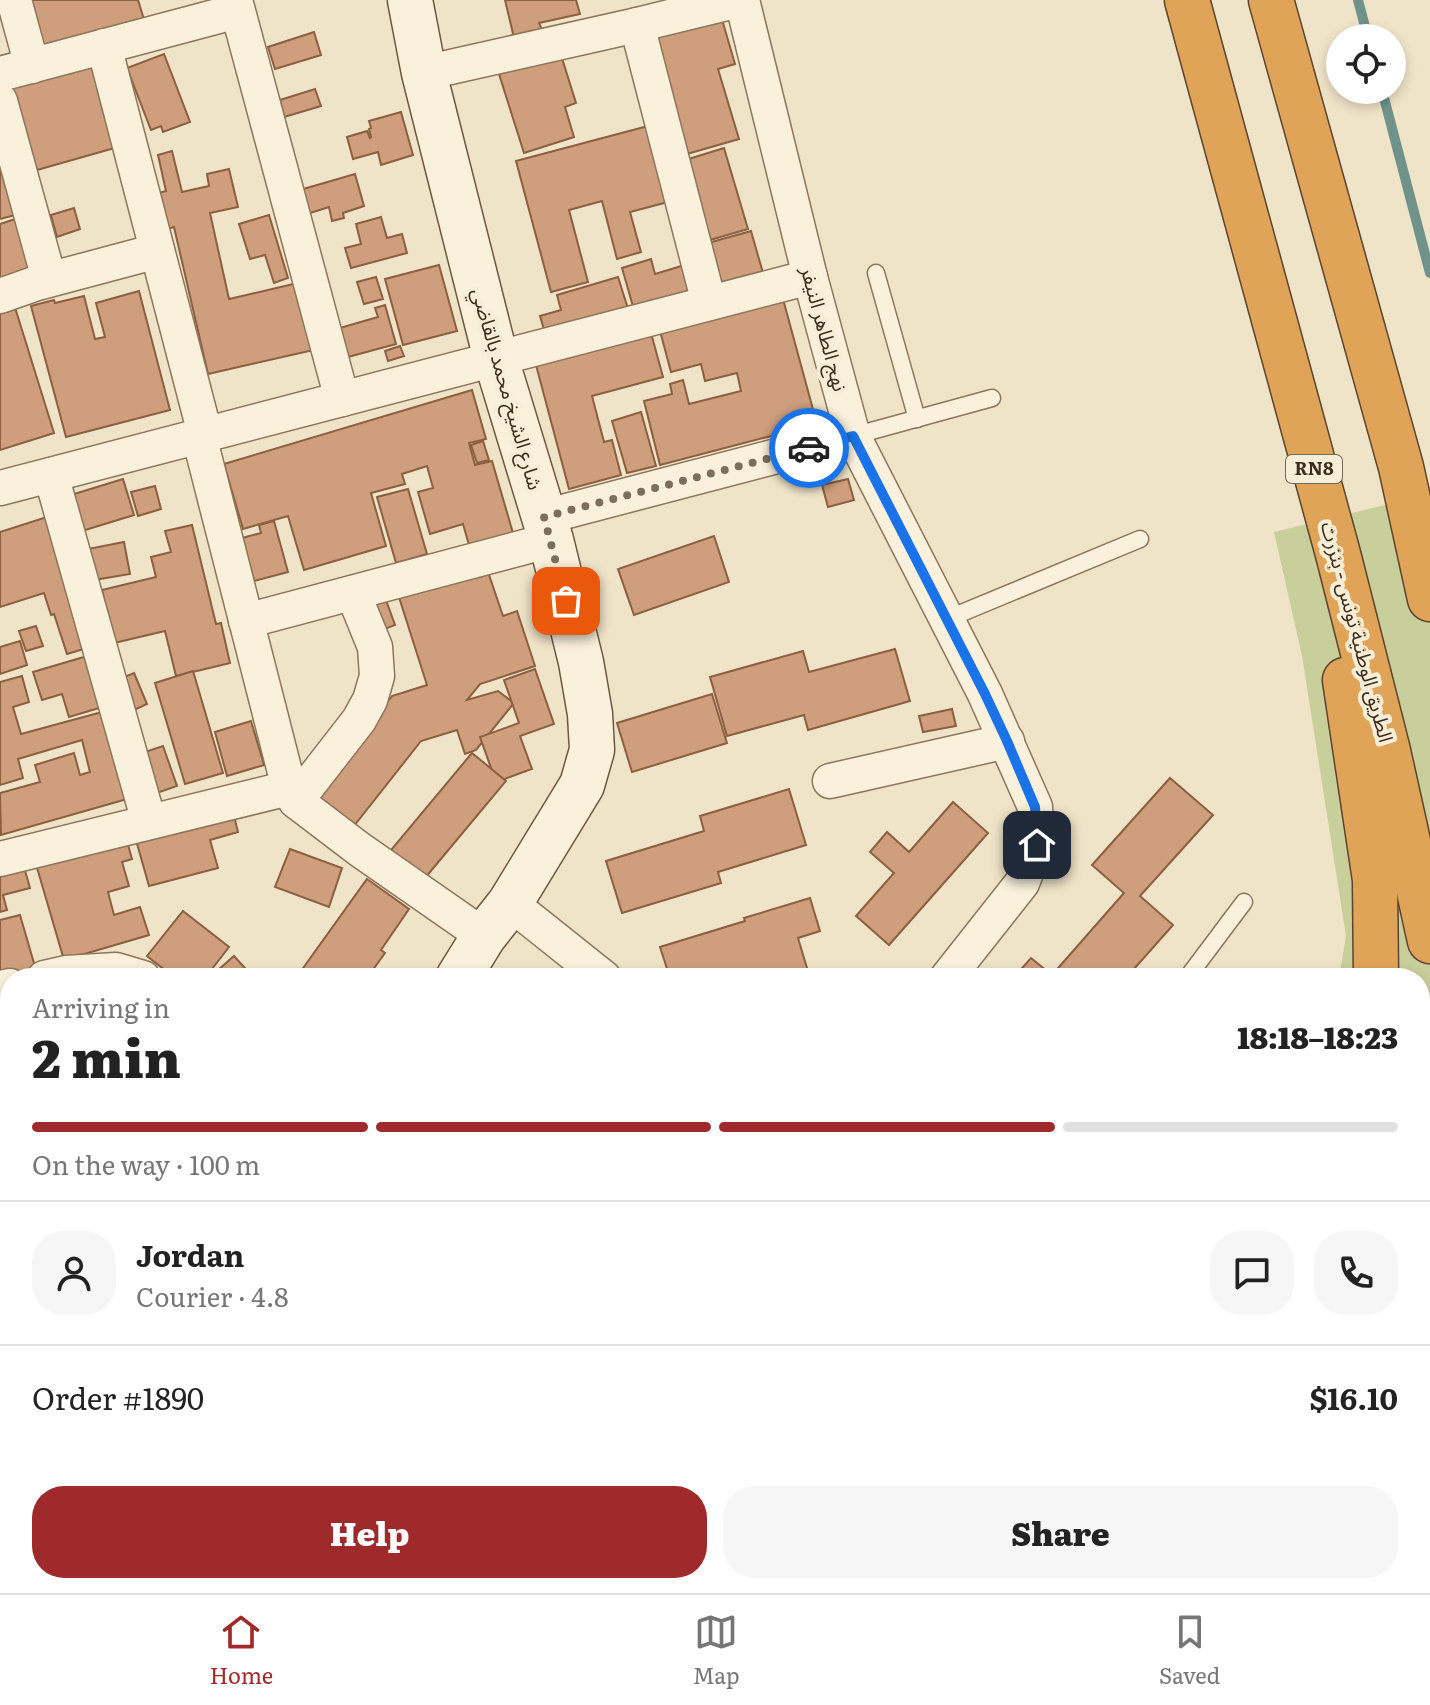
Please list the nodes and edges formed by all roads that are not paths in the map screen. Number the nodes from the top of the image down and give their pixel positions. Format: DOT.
graph roads {
  1 [pos="14,0"];
  2 [pos="410,0"];
  3 [pos="740,0"];
  4 [pos="1187,0"];
  5 [pos="1271,0"];
  6 [pos="236,5"];
  7 [pos="178,13"];
  8 [pos="637,25"];
  9 [pos="104,46"];
  10 [pos="16,70"];
  11 [pos="424,73"];
  12 [pos="0,101"];
  13 [pos="157,251"];
  14 [pos="876,273"];
  15 [pos="810,277"];
  16 [pos="49,279"];
  17 [pos="0,296"];
  18 [pos="709,303"];
  19 [pos="496,359"];
  20 [pos="992,398"];
  21 [pos="342,399"];
  22 [pos="917,419"];
  23 [pos="202,435"];
  24 [pos="853,436"];
  25 [pos="1401,467"];
  26 [pos="51,475"];
  27 [pos="0,488"];
  28 [pos="1323,503"];
  29 [pos="548,528"];
  30 [pos="1140,539"];
  31 [pos="1430,540"];
  32 [pos="353,593"];
  33 [pos="1430,599"];
  34 [pos="947,619"];
  35 [pos="246,621"];
  36 [pos="1007,741"];
  37 [pos="830,781"];
  38 [pos="292,795"];
  39 [pos="149,822"];
  40 [pos="0,859"];
  41 [pos="1244,902"];
  42 [pos="497,919"];
  43 [pos="1430,941"];
  44 [pos="465,968"];
  45 [pos="586,968"];
  46 [pos="955,968"];
  47 [pos="1194,968"];
  48 [pos="1376,968"];
  1 -- 10 [label="street"];
  2 -- 11 [label="street, شارع الشيخ محمد بالقاضي"];
  3 -- 8 [label="street"];
  3 -- 15 [label="street, نهج الطاهر النيفر"];
  4 -- 28 [label="highway, الطريق الوطنية تونس - بنزرت / RN8"];
  5 -- 25 [label="highway"];
  6 -- 7 [label="street"];
  6 -- 21 [label="street"];
  7 -- 9 [label="street"];
  8 -- 11 [label="street"];
  8 -- 18 [label="street"];
  9 -- 10 [label="street"];
  9 -- 13 [label="street"];
  11 -- 19 [label="street, شارع الشيخ محمد بالقاضي"];
  12 -- 16 [label="street"];
  13 -- 16 [label="street"];
  13 -- 23 [label="street"];
  14 -- 22 [label="lane"];
  15 -- 18 [label="street"];
  15 -- 24 [label="street, نهج الطاهر النيفر"];
  16 -- 17 [label="street"];
  18 -- 19 [label="street"];
  19 -- 21 [label="street"];
  19 -- 29 [label="street, شارع الشيخ محمد بالقاضي"];
  20 -- 22 [label="lane"];
  21 -- 23 [label="street"];
  22 -- 24 [label="lane"];
  23 -- 26 [label="street"];
  23 -- 35 [label="street"];
  24 -- 29 [label="street"];
  24 -- 34 [label="street, نهج الطاهر النيفر"];
  25 -- 31 [label="highway"];
  25 -- 33 [label="highway"];
  26 -- 27 [label="street"];
  26 -- 39 [label="street"];
  28 -- 43 [label="highway, الطريق الوطنية تونس - بنزرت / RN8"];
  28 -- 48 [label="highway"];
  29 -- 32 [label="street"];
  29 -- 42 [label="street, شارع الشيخ محمد بالقاضي"];
  30 -- 34 [label="lane"];
  32 -- 35 [label="street"];
  32 -- 38 [label="street"];
  34 -- 36 [label="street, نهج الطاهر النيفر"];
  35 -- 38 [label="street"];
  36 -- 37 [label="street"];
  36 -- 46 [label="street, نهج الطاهر النيفر"];
  38 -- 39 [label="street"];
  38 -- 42 [label="street"];
  39 -- 40 [label="street"];
  41 -- 47 [label="lane"];
  42 -- 44 [label="street, شارع الشيخ محمد بالقاضي"];
  42 -- 45 [label="street"];
}
